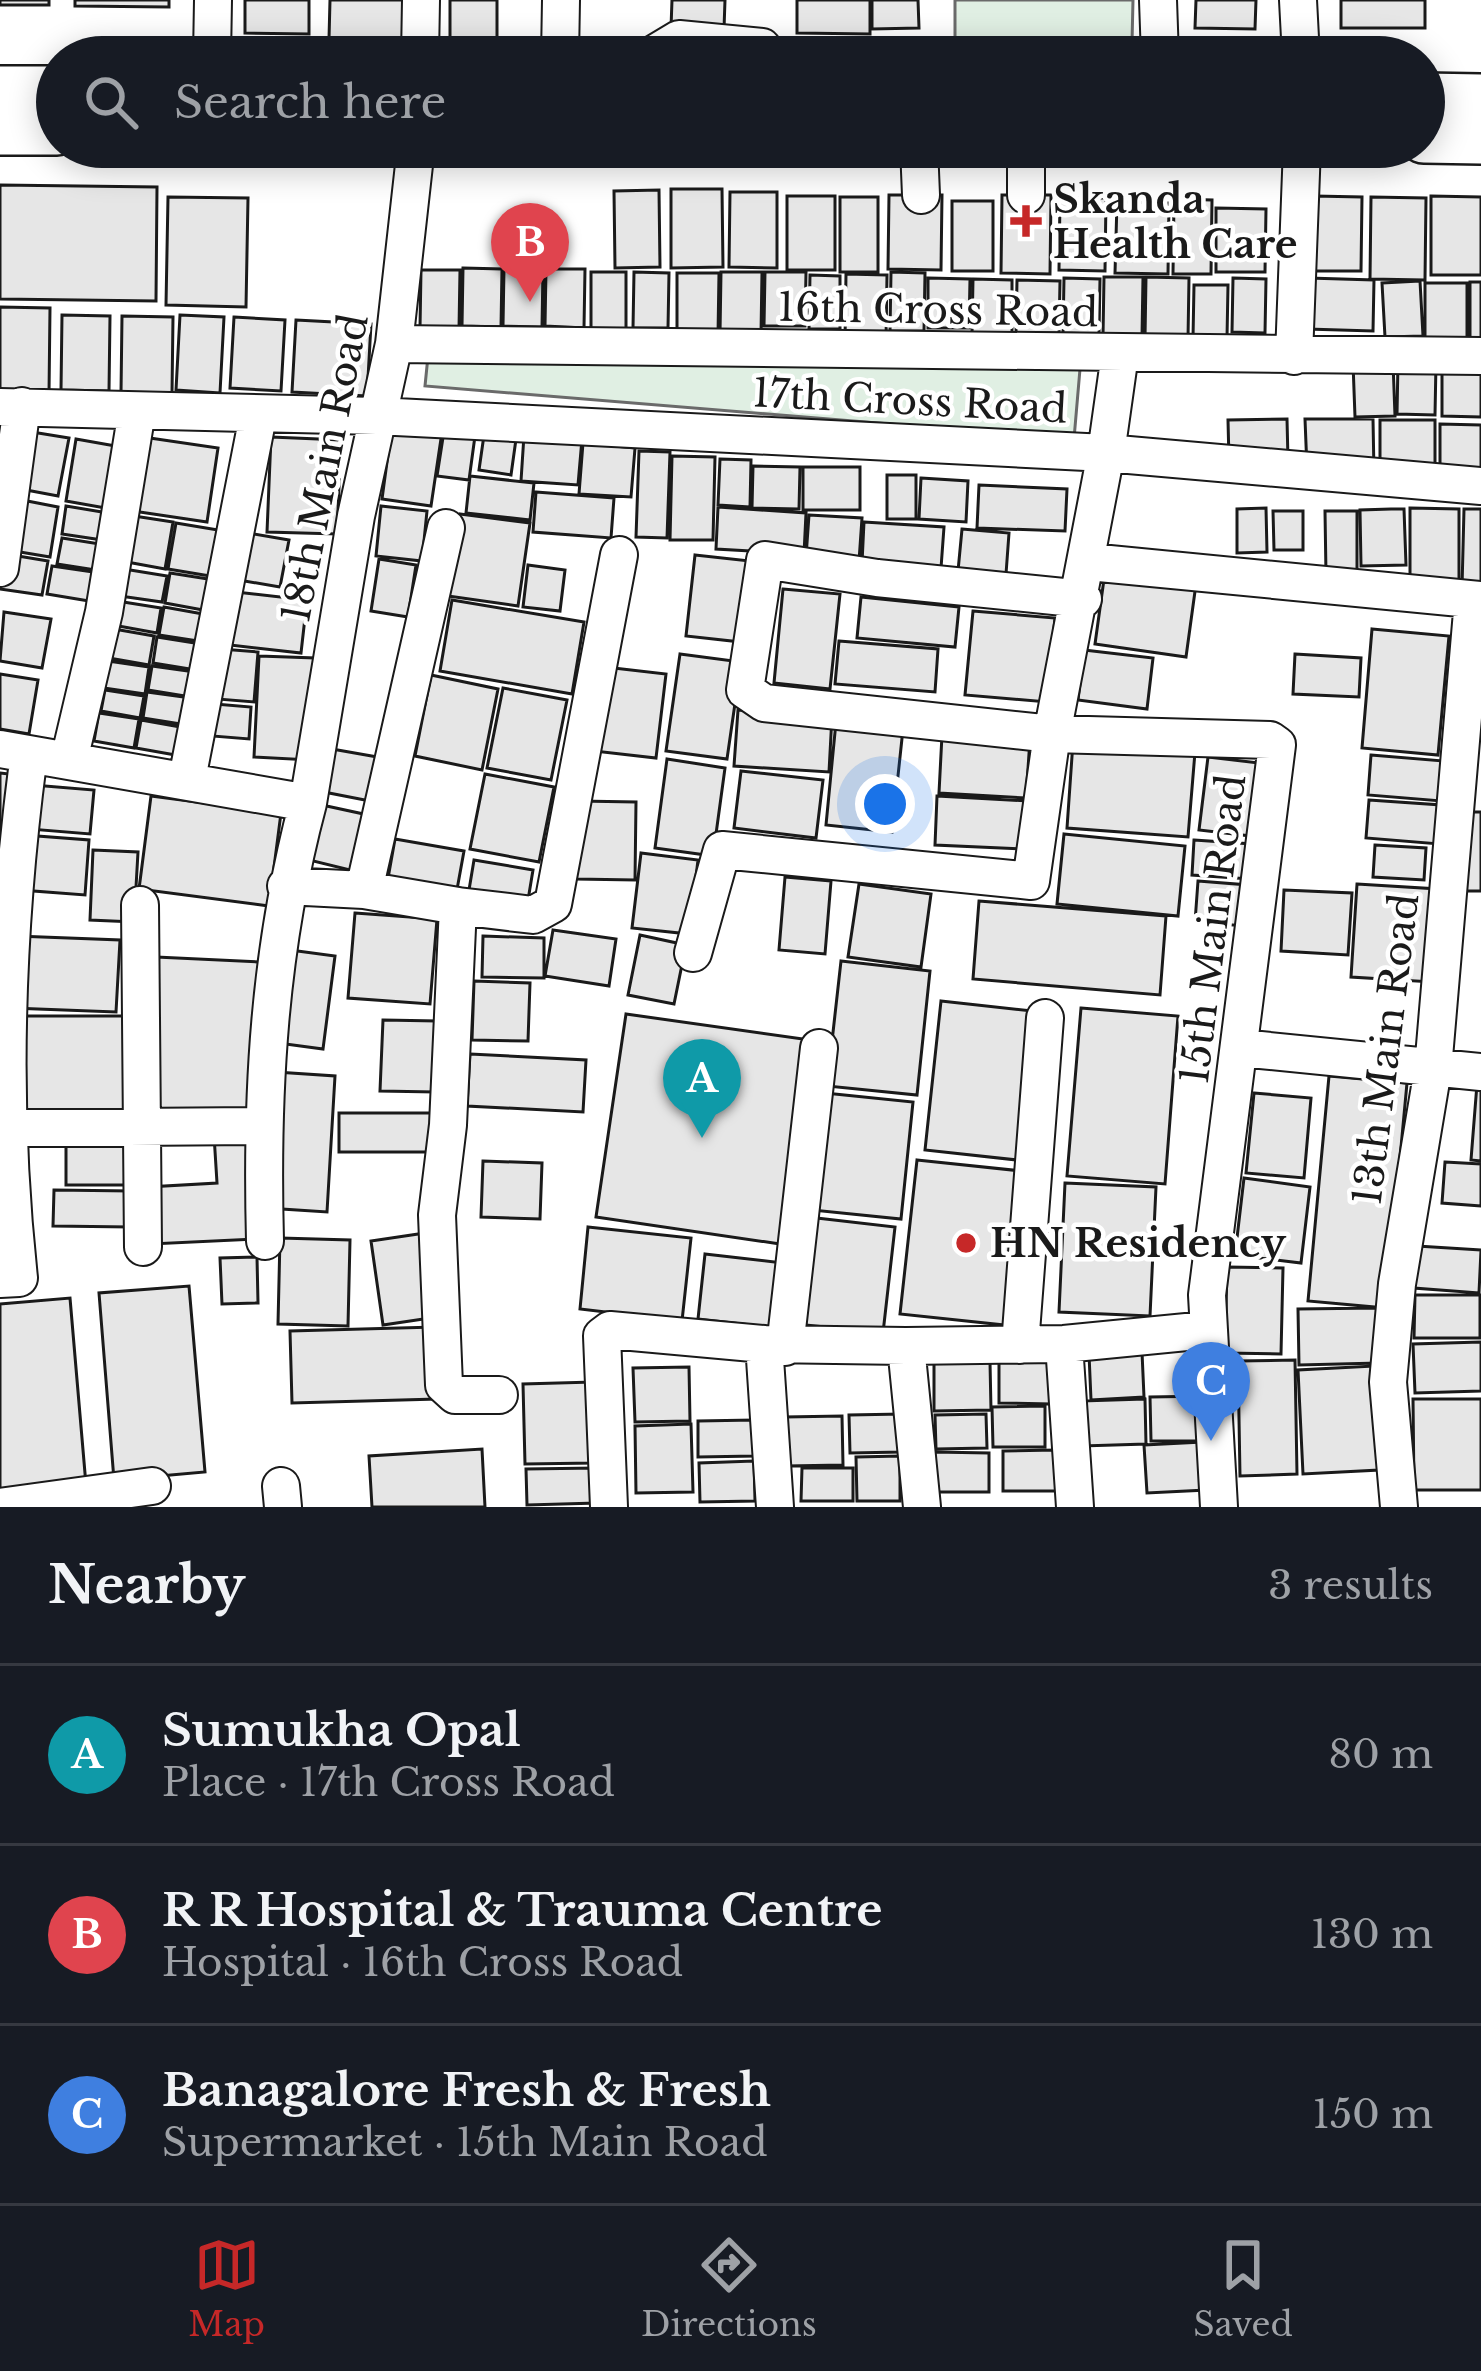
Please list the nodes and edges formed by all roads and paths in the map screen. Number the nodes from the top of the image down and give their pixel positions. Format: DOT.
graph roads {
  1 [pos="213,0"];
  2 [pos="421,0"];
  3 [pos="561,0"];
  4 [pos="1158,0"];
  5 [pos="1298,0"];
  6 [pos="212,36"];
  7 [pos="420,36"];
  8 [pos="560,36"];
  9 [pos="1159,36"];
  10 [pos="1299,36"];
  11 [pos="0,92"];
  12 [pos="36,92"];
  13 [pos="1445,99"];
  14 [pos="1481,100"];
  15 [pos="0,128"];
  16 [pos="36,129"];
  17 [pos="1445,137"];
  18 [pos="1481,138"];
  19 [pos="414,168"];
  20 [pos="919,168"];
  21 [pos="1026,168"];
  22 [pos="1301,168"];
  23 [pos="920,195"];
  24 [pos="1026,195"];
  25 [pos="394,344"];
  26 [pos="1120,354"];
  27 [pos="1294,356"];
  28 [pos="1481,356"];
  29 [pos="11,407"];
  30 [pos="137,411"];
  31 [pos="258,416"];
  32 [pos="376,416"];
  33 [pos="1106,453"];
  34 [pos="1481,485"];
  35 [pos="446,528"];
  36 [pos="619,555"];
  37 [pos="0,568"];
  38 [pos="1086,581"];
  39 [pos="1477,600"];
  40 [pos="1052,734"];
  41 [pos="15,751"];
  42 [pos="69,760"];
  43 [pos="188,779"];
  44 [pos="1469,793"];
  45 [pos="308,803"];
  46 [pos="286,886"];
  47 [pos="364,890"];
  48 [pos="140,904"];
  49 [pos="458,906"];
  50 [pos="693,953"];
  51 [pos="1045,1018"];
  52 [pos="819,1048"];
  53 [pos="1240,1048"];
  54 [pos="1433,1069"];
  55 [pos="1481,1072"];
  56 [pos="262,1126"];
  57 [pos="138,1127"];
  58 [pos="5,1128"];
  59 [pos="265,1241"];
  60 [pos="142,1247"];
  61 [pos="9,1272"];
  62 [pos="1207,1330"];
  63 [pos="1064,1344"];
  64 [pos="1020,1345"];
  65 [pos="774,1346"];
  66 [pos="906,1346"];
  67 [pos="500,1395"];
  68 [pos="152,1486"];
  69 [pos="0,1507"];
  70 [pos="609,1507"];
  71 [pos="775,1507"];
  72 [pos="922,1507"];
  73 [pos="1075,1507"];
  74 [pos="1219,1507"];
  75 [pos="1400,1507"];
  1 -- 6 [label="street"];
  2 -- 7 [label="street"];
  3 -- 8 [label="street"];
  4 -- 9 [label="street"];
  5 -- 10 [label="street"];
  11 -- 12 [label="highway"];
  13 -- 14 [label="highway"];
  15 -- 16 [label="highway"];
  17 -- 18 [label="highway"];
  19 -- 25 [label="street, 18th Main Road"];
  20 -- 23 [label="street"];
  21 -- 24 [label="street"];
  22 -- 27 [label="street"];
  25 -- 26 [label="street, 16th Cross Road"];
  25 -- 32 [label="street, 18th Main Road"];
  26 -- 27 [label="street, 16th Cross Road"];
  26 -- 33 [label="street"];
  27 -- 28 [label="street, 16th Cross Road"];
  29 -- 30 [label="street, 17th Cross Road"];
  29 -- 37 [label="street"];
  30 -- 31 [label="street, 17th Cross Road"];
  30 -- 42 [label="street"];
  31 -- 32 [label="street, 17th Cross Road"];
  31 -- 43 [label="street"];
  32 -- 33 [label="street, 17th Cross Road"];
  32 -- 45 [label="street, 18th Main Road"];
  33 -- 34 [label="street"];
  33 -- 38 [label="street, 17th Cross Road"];
  35 -- 47 [label="street"];
  36 -- 49 [label="street"];
  38 -- 39 [label="street"];
  38 -- 40 [label="street, 17th Cross Road"];
  38 -- 40 [label="street, 15th Main Road"];
  39 -- 44 [label="street, 13th Main Road"];
  40 -- 50 [label="street, 17th Cross Road"];
  40 -- 53 [label="street, 15th Main Road"];
  41 -- 42 [label="street"];
  41 -- 58 [label="street"];
  42 -- 43 [label="street"];
  43 -- 45 [label="street"];
  44 -- 54 [label="street, 13th Main Road"];
  45 -- 46 [label="street, 18th Main Road"];
  46 -- 47 [label="street"];
  46 -- 56 [label="street, 18th Main Road"];
  47 -- 49 [label="street"];
  48 -- 57 [label="street"];
  49 -- 67 [label="street"];
  51 -- 64 [label="street"];
  52 -- 65 [label="street"];
  53 -- 54 [label="street"];
  53 -- 62 [label="street, 15th Main Road"];
  54 -- 55 [label="street"];
  54 -- 75 [label="street, 13th Main Road"];
  56 -- 57 [label="street"];
  56 -- 59 [label="street, 18th Main Road"];
  57 -- 58 [label="street"];
  57 -- 60 [label="street"];
  58 -- 61 [label="street"];
  62 -- 63 [label="street"];
  62 -- 74 [label="street, 15th Main Road"];
  63 -- 64 [label="street"];
  63 -- 73 [label="street"];
  64 -- 66 [label="street"];
  65 -- 66 [label="street"];
  65 -- 70 [label="street"];
  65 -- 71 [label="street"];
  66 -- 72 [label="street"];
  68 -- 69 [label="street"];
}
